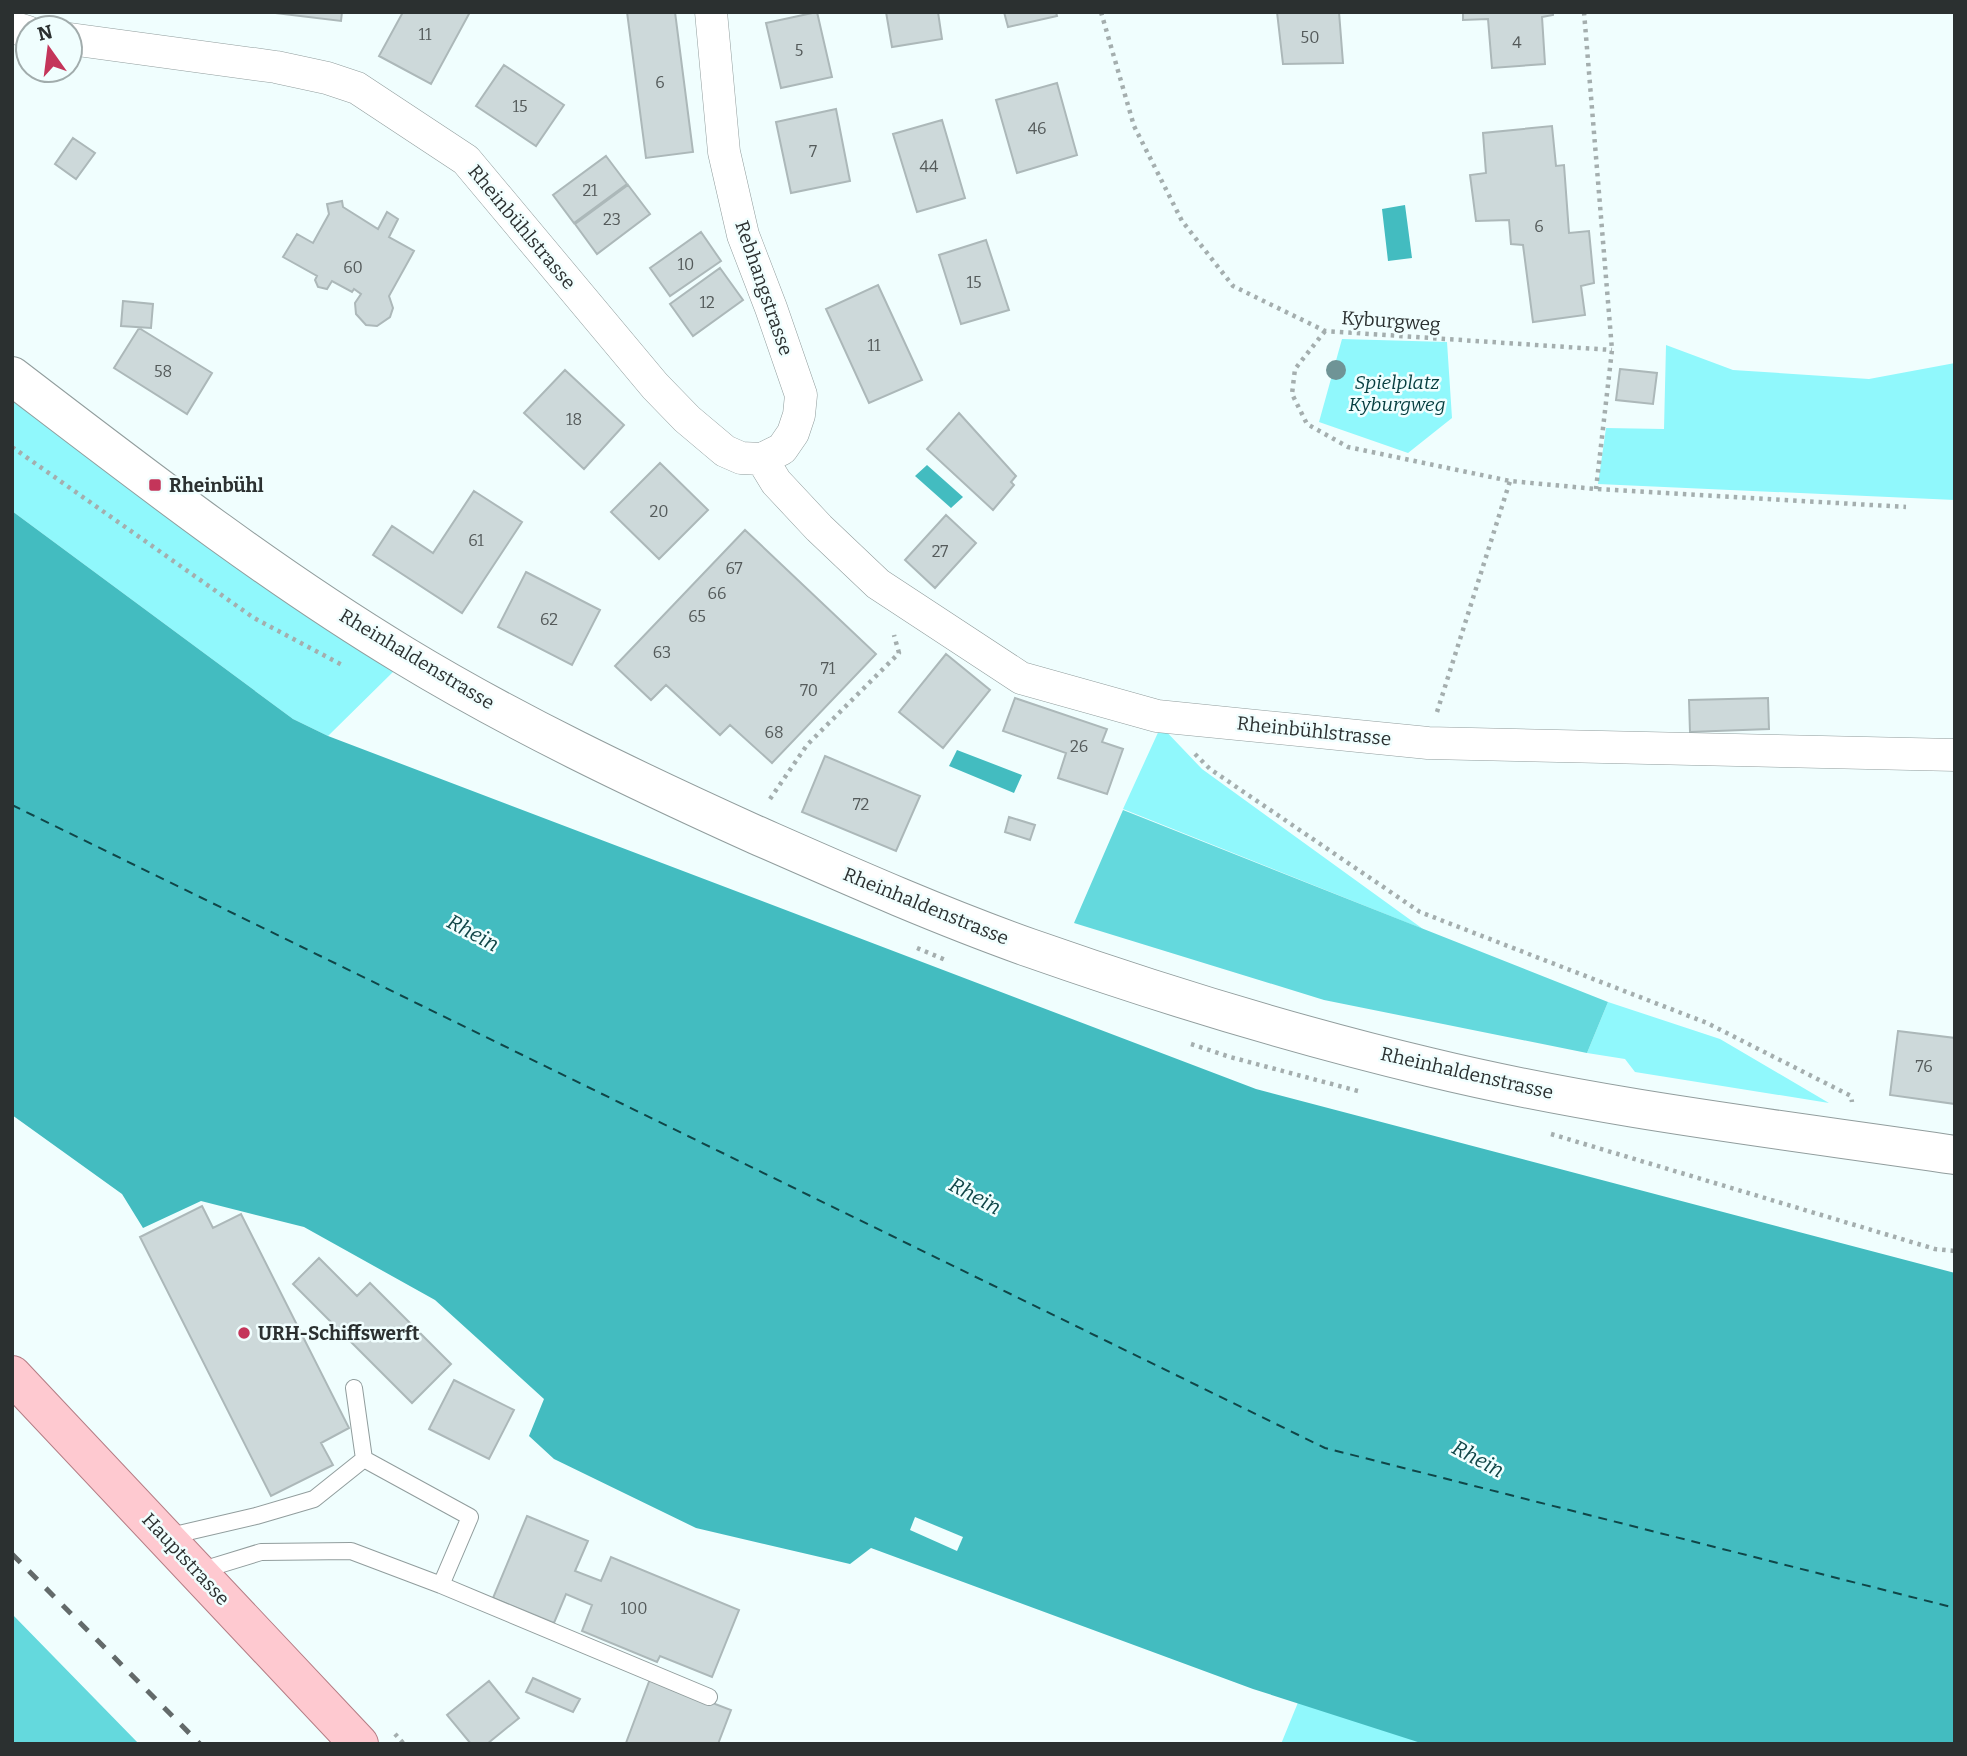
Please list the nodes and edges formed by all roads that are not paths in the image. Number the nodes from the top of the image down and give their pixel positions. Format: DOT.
graph roads {
  1 [pos="711,12"];
  2 [pos="84,41"];
  3 [pos="12,376"];
  4 [pos="762,459"];
  5 [pos="1955,755"];
  6 [pos="1955,1155"];
  7 [pos="12,1375"];
  8 [pos="354,1388"];
  9 [pos="364,1459"];
  10 [pos="165,1537"];
  11 [pos="197,1572"];
  12 [pos="441,1585"];
  13 [pos="709,1697"];
  14 [pos="359,1744"];
  1 -- 4 [label="street, Rebhangstrasse"];
  2 -- 4 [label="street, Rheinbühlstrasse"];
  3 -- 6 [label="main road, Rheinhaldenstrasse"];
  4 -- 5 [label="street, Rheinbühlstrasse"];
  7 -- 10 [label="main road, Hauptstrasse"];
  8 -- 9 [label="lane"];
  9 -- 10 [label="lane"];
  9 -- 12 [label="lane"];
  10 -- 11 [label="main road, Hauptstrasse"];
  11 -- 12 [label="lane"];
  11 -- 14 [label="main road, Hauptstrasse"];
  12 -- 13 [label="lane"];
}
